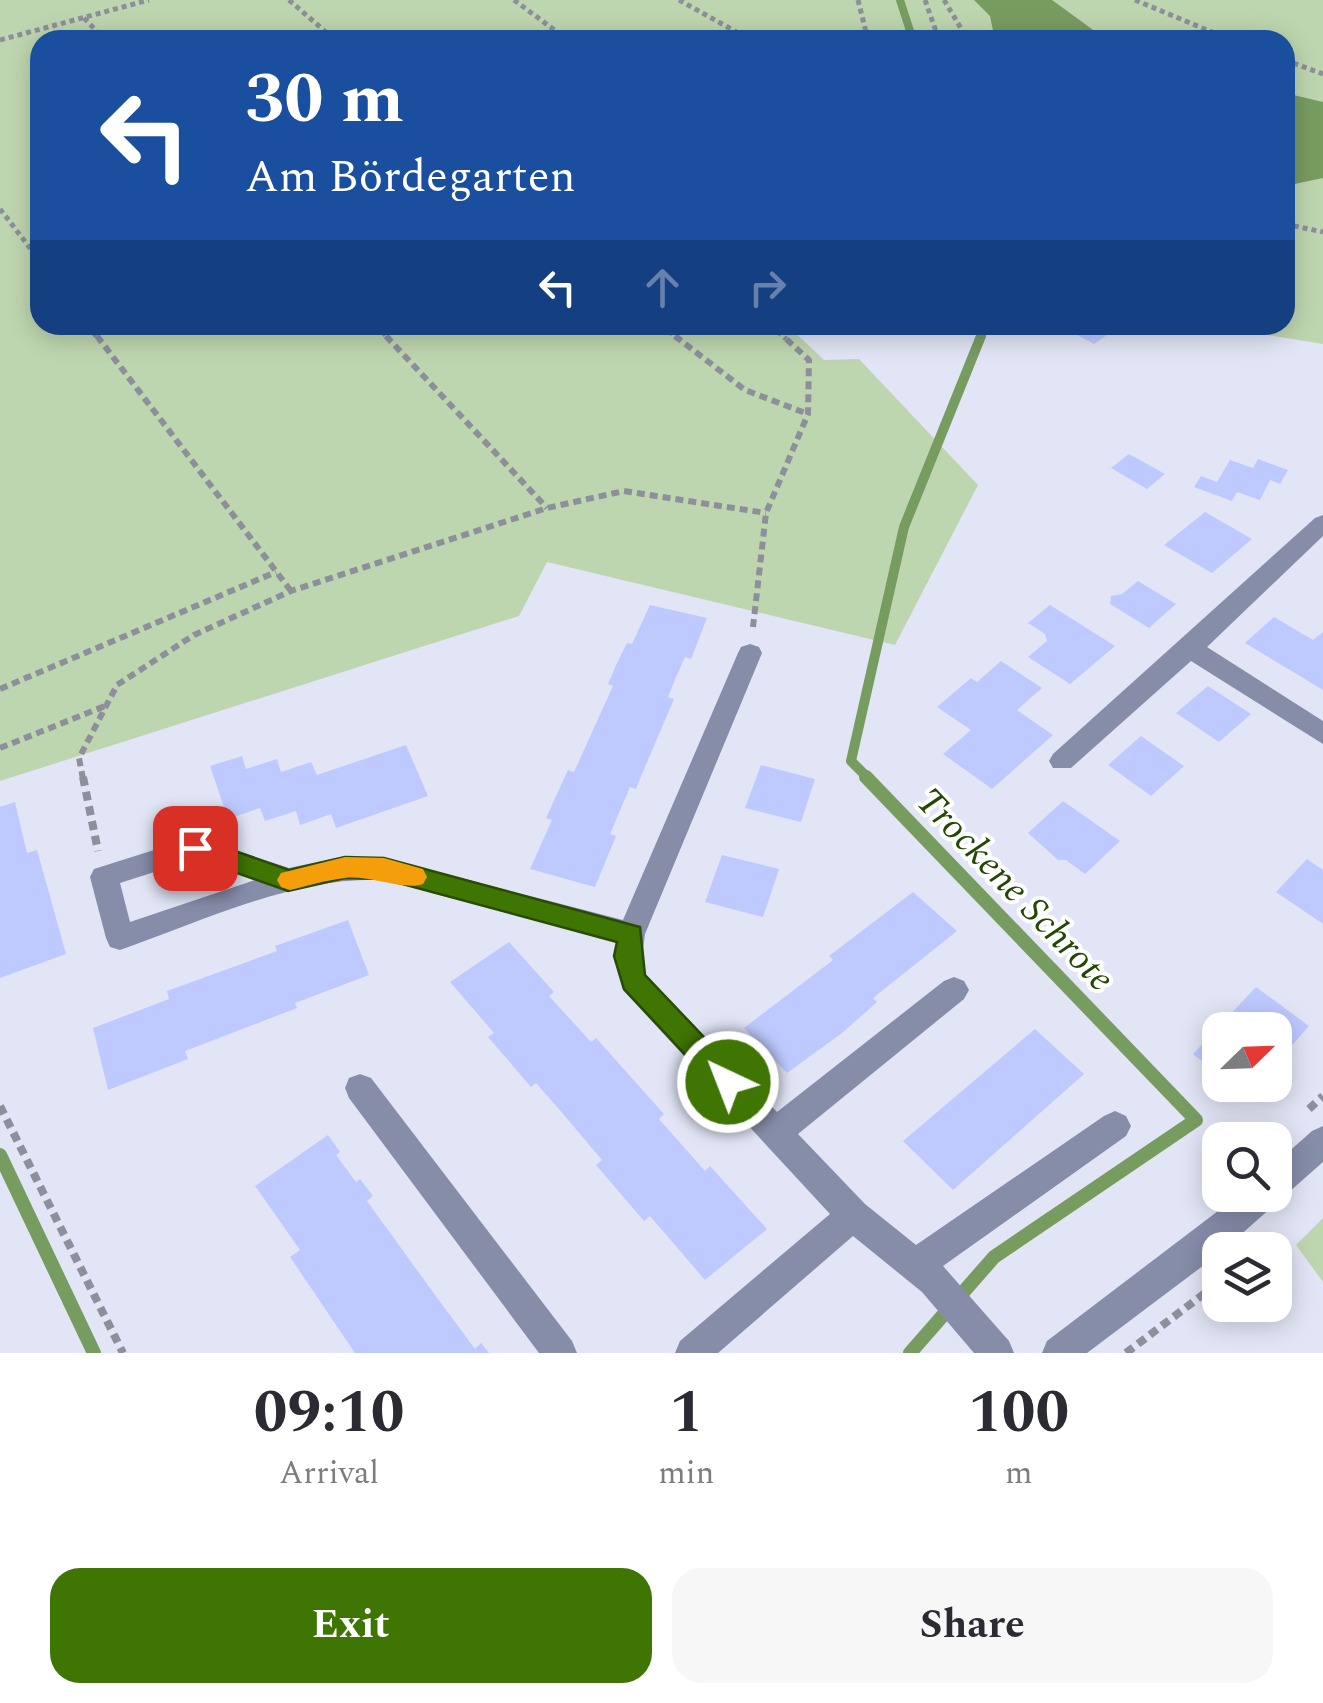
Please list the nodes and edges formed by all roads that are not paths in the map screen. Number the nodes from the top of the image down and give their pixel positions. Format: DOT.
graph roads {
  1 [pos="1323,523"];
  2 [pos="1190,648"];
  3 [pos="750,653"];
  4 [pos="1323,734"];
  5 [pos="1062,762"];
  6 [pos="288,880"];
  7 [pos="631,934"];
  8 [pos="954,990"];
  9 [pos="360,1088"];
  10 [pos="1115,1126"];
  11 [pos="776,1132"];
  12 [pos="1323,1141"];
  13 [pos="1292,1170"];
  14 [pos="1244,1212"];
  15 [pos="854,1215"];
  16 [pos="925,1273"];
  17 [pos="988,1342"];
  18 [pos="560,1353"];
  19 [pos="692,1353"];
  20 [pos="1059,1353"];
  1 -- 2 [label="street"];
  2 -- 4 [label="street"];
  2 -- 5 [label="street"];
  3 -- 7 [label="street"];
  6 -- 6 [label="street"];
  6 -- 7 [label="street"];
  7 -- 11 [label="street"];
  8 -- 11 [label="street"];
  9 -- 18 [label="street"];
  10 -- 16 [label="street"];
  11 -- 15 [label="street"];
  12 -- 13 [label="street"];
  14 -- 20 [label="street"];
  15 -- 16 [label="street"];
  15 -- 19 [label="street"];
  16 -- 17 [label="street"];
}
